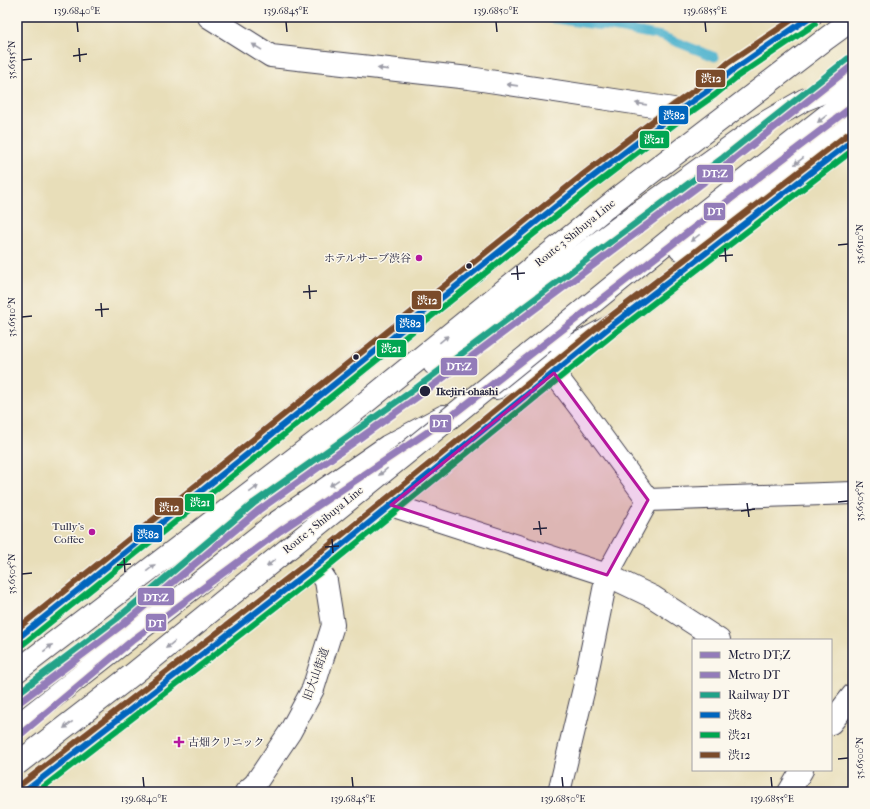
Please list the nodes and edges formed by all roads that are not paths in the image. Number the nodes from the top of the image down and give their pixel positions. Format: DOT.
graph roads {
  1 [pos="209,17"];
  2 [pos="810,17"];
  3 [pos="853,19"];
  4 [pos="853,80"];
  5 [pos="853,95"];
  6 [pos="680,110"];
  7 [pos="853,121"];
  8 [pos="850,146"];
  9 [pos="611,326"];
  10 [pos="544,342"];
  11 [pos="554,373"];
  12 [pos="329,432"];
  13 [pos="853,493"];
  14 [pos="648,500"];
  15 [pos="391,505"];
  16 [pos="316,566"];
  17 [pos="607,575"];
  18 [pos="717,639"];
  19 [pos="17,640"];
  20 [pos="17,671"];
  21 [pos="853,695"];
  22 [pos="838,717"];
  23 [pos="17,726"];
  24 [pos="17,764"];
  25 [pos="801,771"];
  26 [pos="254,789"];
  27 [pos="24,792"];
  28 [pos="559,792"];
  29 [pos="789,792"];
  6 -- 1 [label="main road, one-way"];
  2 -- 6 [label="main road"];
  12 -- 3 [label="main road, Route 3 Shibuya Line, one-way"];
  4 -- 12 [label="main road"];
  5 -- 10 [label="main road, Route 3 Shibuya Line, one-way"];
  6 -- 19 [label="main road"];
  7 -- 10 [label="main road, one-way"];
  8 -- 9 [label="main road"];
  9 -- 11 [label="main road"];
  9 -- 23 [label="main road, one-way"];
  10 -- 24 [label="main road, Route 3 Shibuya Line, one-way, bridge"];
  11 -- 14 [label="main road"];
  11 -- 15 [label="main road"];
  20 -- 12 [label="main road, Route 3 Shibuya Line, one-way"];
  13 -- 14 [label="main road"];
  14 -- 17 [label="main road"];
  15 -- 16 [label="main road"];
  15 -- 17 [label="main road"];
  16 -- 26 [label="main road, 旧大山街道"];
  16 -- 27 [label="main road"];
  17 -- 18 [label="main road"];
  17 -- 28 [label="main road"];
  21 -- 22 [label="main road"];
  25 -- 29 [label="main road"];
}
